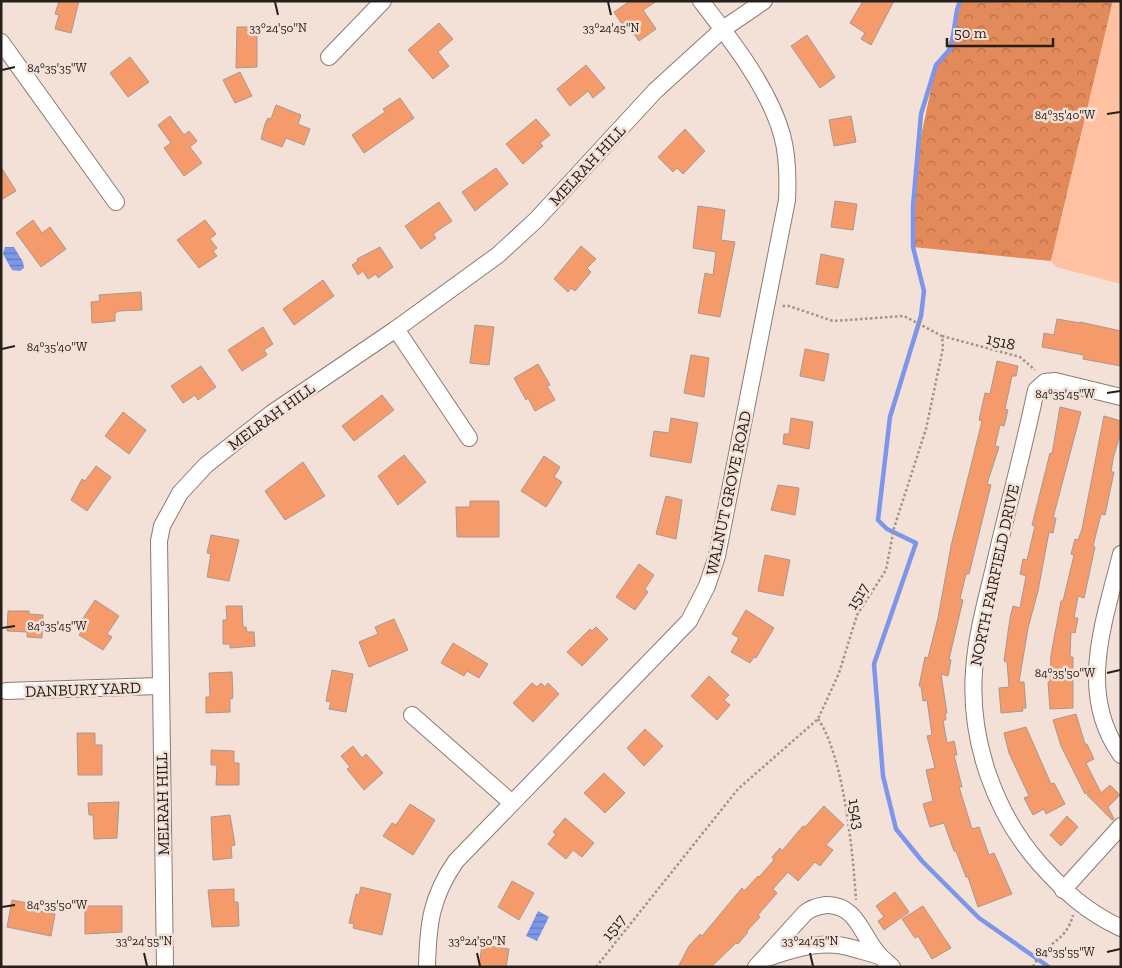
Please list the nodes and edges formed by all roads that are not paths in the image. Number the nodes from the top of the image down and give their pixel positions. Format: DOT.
graph roads {
  1 [pos="383,1"];
  2 [pos="701,1"];
  3 [pos="764,1"];
  4 [pos="723,29"];
  5 [pos="1,42"];
  6 [pos="329,57"];
  7 [pos="116,202"];
  8 [pos="396,329"];
  9 [pos="1121,397"];
  10 [pos="469,438"];
  11 [pos="1121,554"];
  12 [pos="159,686"];
  13 [pos="6,692"];
  14 [pos="412,714"];
  15 [pos="1121,755"];
  16 [pos="512,803"];
  17 [pos="1121,826"];
  18 [pos="1063,890"];
  19 [pos="1121,928"];
  20 [pos="886,961"];
  21 [pos="760,963"];
  22 [pos="165,967"];
  23 [pos="427,967"];
  1 -- 6 [label="street"];
  2 -- 4 [label="street, WALNUT GROVE ROAD"];
  3 -- 4 [label="street, MELRAH HILL"];
  4 -- 8 [label="street, MELRAH HILL"];
  4 -- 16 [label="street, WALNUT GROVE ROAD"];
  5 -- 7 [label="street"];
  8 -- 10 [label="street"];
  8 -- 12 [label="street, MELRAH HILL"];
  9 -- 18 [label="street, NORTH FAIRFIELD DRIVE"];
  11 -- 15 [label="street"];
  12 -- 13 [label="street, DANBURY YARD"];
  12 -- 22 [label="street, MELRAH HILL"];
  14 -- 16 [label="street"];
  16 -- 23 [label="street, WALNUT GROVE ROAD"];
  17 -- 18 [label="street"];
  18 -- 19 [label="street, NORTH FAIRFIELD DRIVE"];
  20 -- 21 [label="street"];
  20 -- 21 [label="street"];
}
